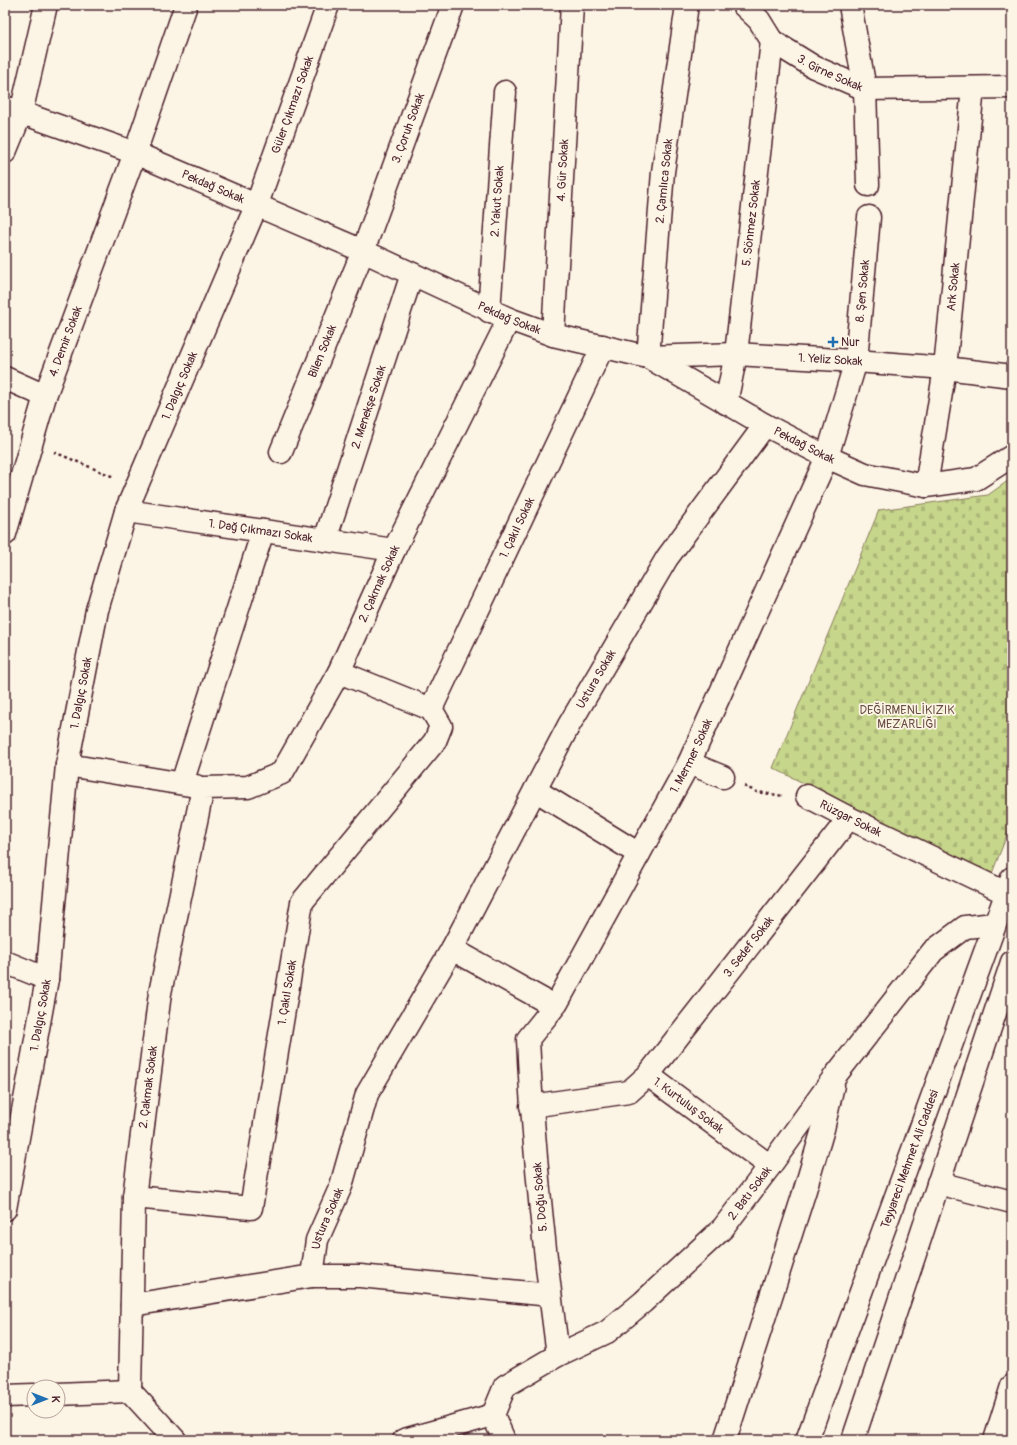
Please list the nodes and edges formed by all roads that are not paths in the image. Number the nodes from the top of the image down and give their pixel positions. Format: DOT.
graph roads {
  1 [pos="46,5"];
  2 [pos="186,5"];
  3 [pos="328,5"];
  4 [pos="453,5"];
  5 [pos="572,5"];
  6 [pos="687,5"];
  7 [pos="743,5"];
  8 [pos="850,5"];
  9 [pos="772,41"];
  10 [pos="1012,87"];
  11 [pos="973,88"];
  12 [pos="865,89"];
  13 [pos="505,92"];
  14 [pos="13,110"];
  15 [pos="5,152"];
  16 [pos="135,153"];
  17 [pos="868,185"];
  18 [pos="257,204"];
  19 [pos="869,217"];
  20 [pos="363,251"];
  21 [pos="412,274"];
  22 [pos="489,311"];
  23 [pos="509,319"];
  24 [pos="553,335"];
  25 [pos="603,346"];
  26 [pos="736,354"];
  27 [pos="648,358"];
  28 [pos="856,361"];
  29 [pos="945,368"];
  30 [pos="1012,376"];
  31 [pos="5,378"];
  32 [pos="44,396"];
  33 [pos="726,403"];
  34 [pos="765,425"];
  35 [pos="281,452"];
  36 [pos="1012,456"];
  37 [pos="827,457"];
  38 [pos="926,486"];
  39 [pos="126,511"];
  40 [pos="264,531"];
  41 [pos="5,534"];
  42 [pos="325,540"];
  43 [pos="394,550"];
  44 [pos="339,672"];
  45 [pos="431,709"];
  46 [pos="689,763"];
  47 [pos="67,764"];
  48 [pos="723,777"];
  49 [pos="182,783"];
  50 [pos="203,788"];
  51 [pos="535,790"];
  52 [pos="807,796"];
  53 [pos="850,818"];
  54 [pos="639,854"];
  55 [pos="1009,886"];
  56 [pos="995,924"];
  57 [pos="452,949"];
  58 [pos="5,962"];
  59 [pos="1012,962"];
  60 [pos="47,979"];
  61 [pos="1007,989"];
  62 [pos="554,1006"];
  63 [pos="528,1039"];
  64 [pos="648,1075"];
  65 [pos="835,1076"];
  66 [pos="532,1106"];
  67 [pos="770,1166"];
  68 [pos="938,1183"];
  69 [pos="134,1197"];
  70 [pos="1012,1202"];
  71 [pos="5,1209"];
  72 [pos="312,1276"];
  73 [pos="550,1295"];
  74 [pos="132,1305"];
  75 [pos="558,1355"];
  76 [pos="1012,1386"];
  77 [pos="130,1391"];
  78 [pos="66,1394"];
  79 [pos="26,1395"];
  80 [pos="5,1396"];
  81 [pos="493,1414"];
  82 [pos="175,1440"];
  83 [pos="404,1440"];
  84 [pos="504,1440"];
  85 [pos="725,1440"];
  86 [pos="807,1440"];
  87 [pos="853,1440"];
  88 [pos="995,1440"];
  1 -- 14 [label="street"];
  2 -- 16 [label="street, 4. Demir Sokak"];
  3 -- 18 [label="street, Güler Çıkmazı Sokak"];
  4 -- 20 [label="street, 3. Çoruh Sokak"];
  5 -- 24 [label="street, 4. Gür Sokak"];
  6 -- 27 [label="street, 2. Çamlıca Sokak"];
  7 -- 9 [label="street, 3. Girne Sokak"];
  8 -- 12 [label="street"];
  9 -- 12 [label="street, 3. Girne Sokak"];
  9 -- 26 [label="street, 5. Sönmez Sokak"];
  10 -- 11 [label="street, 3. Girne Sokak"];
  11 -- 12 [label="street, 3. Girne Sokak"];
  11 -- 29 [label="street, Ark Sokak"];
  12 -- 17 [label="street"];
  13 -- 22 [label="street, 2. Yakut Sokak"];
  14 -- 15 [label="street"];
  14 -- 16 [label="street, Pekdağ Sokak"];
  16 -- 18 [label="street, Pekdağ Sokak"];
  16 -- 32 [label="street, 4. Demir Sokak"];
  18 -- 20 [label="street, Pekdağ Sokak"];
  18 -- 39 [label="street, 1. Dalgıç Sokak"];
  19 -- 28 [label="street, 8. Şen Sokak"];
  20 -- 21 [label="street, Pekdağ Sokak"];
  20 -- 35 [label="street, Bilen Sokak"];
  21 -- 22 [label="street, Pekdağ Sokak"];
  21 -- 42 [label="street, 2. Menekşe Sokak"];
  22 -- 23 [label="street, Pekdağ Sokak"];
  23 -- 24 [label="street, Pekdağ Sokak"];
  23 -- 43 [label="street, 2. Çakmak Sokak"];
  24 -- 25 [label="street, Pekdağ Sokak"];
  25 -- 27 [label="street, Pekdağ Sokak"];
  25 -- 45 [label="street, 1. Çakıl Sokak"];
  26 -- 27 [label="street, 1. Yeliz Sokak"];
  26 -- 28 [label="street, 1. Yeliz Sokak"];
  26 -- 33 [label="street, 5. Sönmez Sokak"];
  27 -- 33 [label="street, Pekdağ Sokak"];
  28 -- 29 [label="street, 1. Yeliz Sokak"];
  28 -- 37 [label="street, 8. Şen Sokak"];
  29 -- 30 [label="street, 1. Yeliz Sokak"];
  29 -- 38 [label="street, Ark Sokak"];
  31 -- 32 [label="street"];
  32 -- 41 [label="street, 4. Demir Sokak"];
  33 -- 34 [label="street, Pekdağ Sokak"];
  34 -- 37 [label="street, Pekdağ Sokak"];
  34 -- 51 [label="street, Ustura Sokak"];
  36 -- 38 [label="street, Pekdağ Sokak"];
  37 -- 38 [label="street, Pekdağ Sokak"];
  37 -- 46 [label="street, 1. Mermer Sokak"];
  39 -- 40 [label="street, 1. Dağ Çıkmazı Sokak"];
  39 -- 47 [label="street, 1. Dalgıç Sokak"];
  40 -- 42 [label="street, 1. Dağ Çıkmazı Sokak"];
  40 -- 49 [label="street"];
  42 -- 43 [label="street, 1. Dağ Çıkmazı Sokak"];
  43 -- 44 [label="street, 2. Çakmak Sokak"];
  44 -- 45 [label="street"];
  44 -- 50 [label="street, 2. Çakmak Sokak"];
  45 -- 69 [label="street, 1. Çakıl Sokak"];
  46 -- 48 [label="street"];
  46 -- 54 [label="street, 1. Mermer Sokak"];
  47 -- 49 [label="street, 2. Çakmak Sokak"];
  47 -- 60 [label="street, 1. Dalgıç Sokak"];
  49 -- 50 [label="street, 2. Çakmak Sokak"];
  50 -- 69 [label="street, 2. Çakmak Sokak"];
  51 -- 54 [label="street"];
  51 -- 57 [label="street, Ustura Sokak"];
  52 -- 53 [label="street, Rüzgar Sokak"];
  53 -- 55 [label="street, Rüzgar Sokak"];
  53 -- 64 [label="street, 3. Sedef Sokak"];
  54 -- 62 [label="street, 1. Mermer Sokak"];
  55 -- 56 [label="street, Teyyareci Mehmet Ali Caddesi"];
  56 -- 65 [label="street, 2. Batı Sokak"];
  56 -- 86 [label="street, Teyyareci Mehmet Ali Caddesi"];
  57 -- 62 [label="street"];
  57 -- 72 [label="street, Ustura Sokak"];
  58 -- 60 [label="street"];
  59 -- 61 [label="street"];
  60 -- 71 [label="street, 1. Dalgıç Sokak"];
  61 -- 68 [label="street"];
  62 -- 63 [label="street, 1. Mermer Sokak"];
  63 -- 66 [label="street, 5. Doğu Sokak"];
  64 -- 66 [label="street, 1. Kurtuluş Sokak"];
  64 -- 67 [label="street, 1. Kurtuluş Sokak"];
  65 -- 67 [label="street, 2. Batı Sokak"];
  65 -- 85 [label="street"];
  66 -- 73 [label="street, 5. Doğu Sokak"];
  67 -- 75 [label="street, 2. Batı Sokak"];
  68 -- 70 [label="street"];
  68 -- 87 [label="street"];
  69 -- 74 [label="street, 2. Çakmak Sokak"];
  72 -- 73 [label="street"];
  72 -- 74 [label="street"];
  73 -- 75 [label="street, 5. Doğu Sokak"];
  74 -- 77 [label="street, 2. Çakmak Sokak"];
  75 -- 81 [label="street, 2. Batı Sokak"];
  76 -- 88 [label="street"];
  77 -- 78 [label="street"];
  77 -- 82 [label="street"];
  79 -- 80 [label="street"];
  81 -- 83 [label="street"];
  81 -- 84 [label="street"];
}
